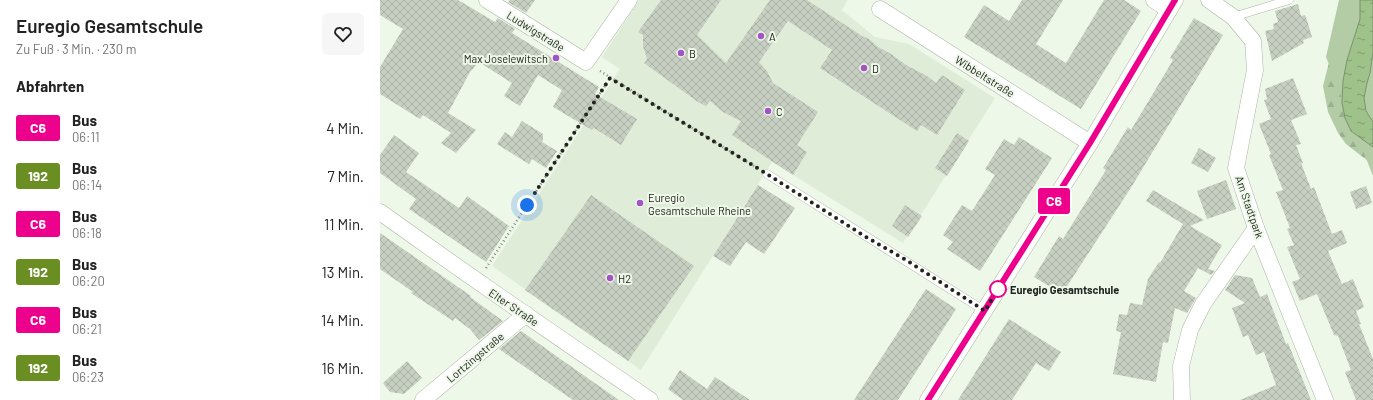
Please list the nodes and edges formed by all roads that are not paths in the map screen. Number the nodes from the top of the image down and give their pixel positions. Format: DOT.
graph roads {
  1 [pos="487,0"];
  2 [pos="628,0"];
  3 [pos="1154,0"];
  4 [pos="1209,0"];
  5 [pos="1289,0"];
  6 [pos="1172,5"];
  7 [pos="880,9"];
  8 [pos="1233,17"];
  9 [pos="1090,143"];
  10 [pos="767,174"];
  11 [pos="380,212"];
  12 [pos="1256,228"];
  13 [pos="985,311"];
  14 [pos="526,314"];
  15 [pos="423,400"];
  16 [pos="650,400"];
  17 [pos="928,400"];
  18 [pos="1182,400"];
  19 [pos="1325,400"];
  1 -- 2 [label="street, Ludwigstraße"];
  3 -- 6 [label="street"];
  4 -- 8 [label="street, Am Stadtpark"];
  5 -- 8 [label="lane"];
  6 -- 9 [label="street"];
  7 -- 9 [label="street, Wibbeltstraße"];
  8 -- 12 [label="street, Am Stadtpark"];
  9 -- 13 [label="street"];
  10 -- 13 [label="lane"];
  11 -- 14 [label="street, Elter Straße"];
  12 -- 18 [label="street"];
  12 -- 19 [label="street, Am Stadtpark"];
  13 -- 17 [label="street"];
  14 -- 15 [label="street, Lortzingstraße"];
  14 -- 16 [label="street, Elter Straße"];
}
